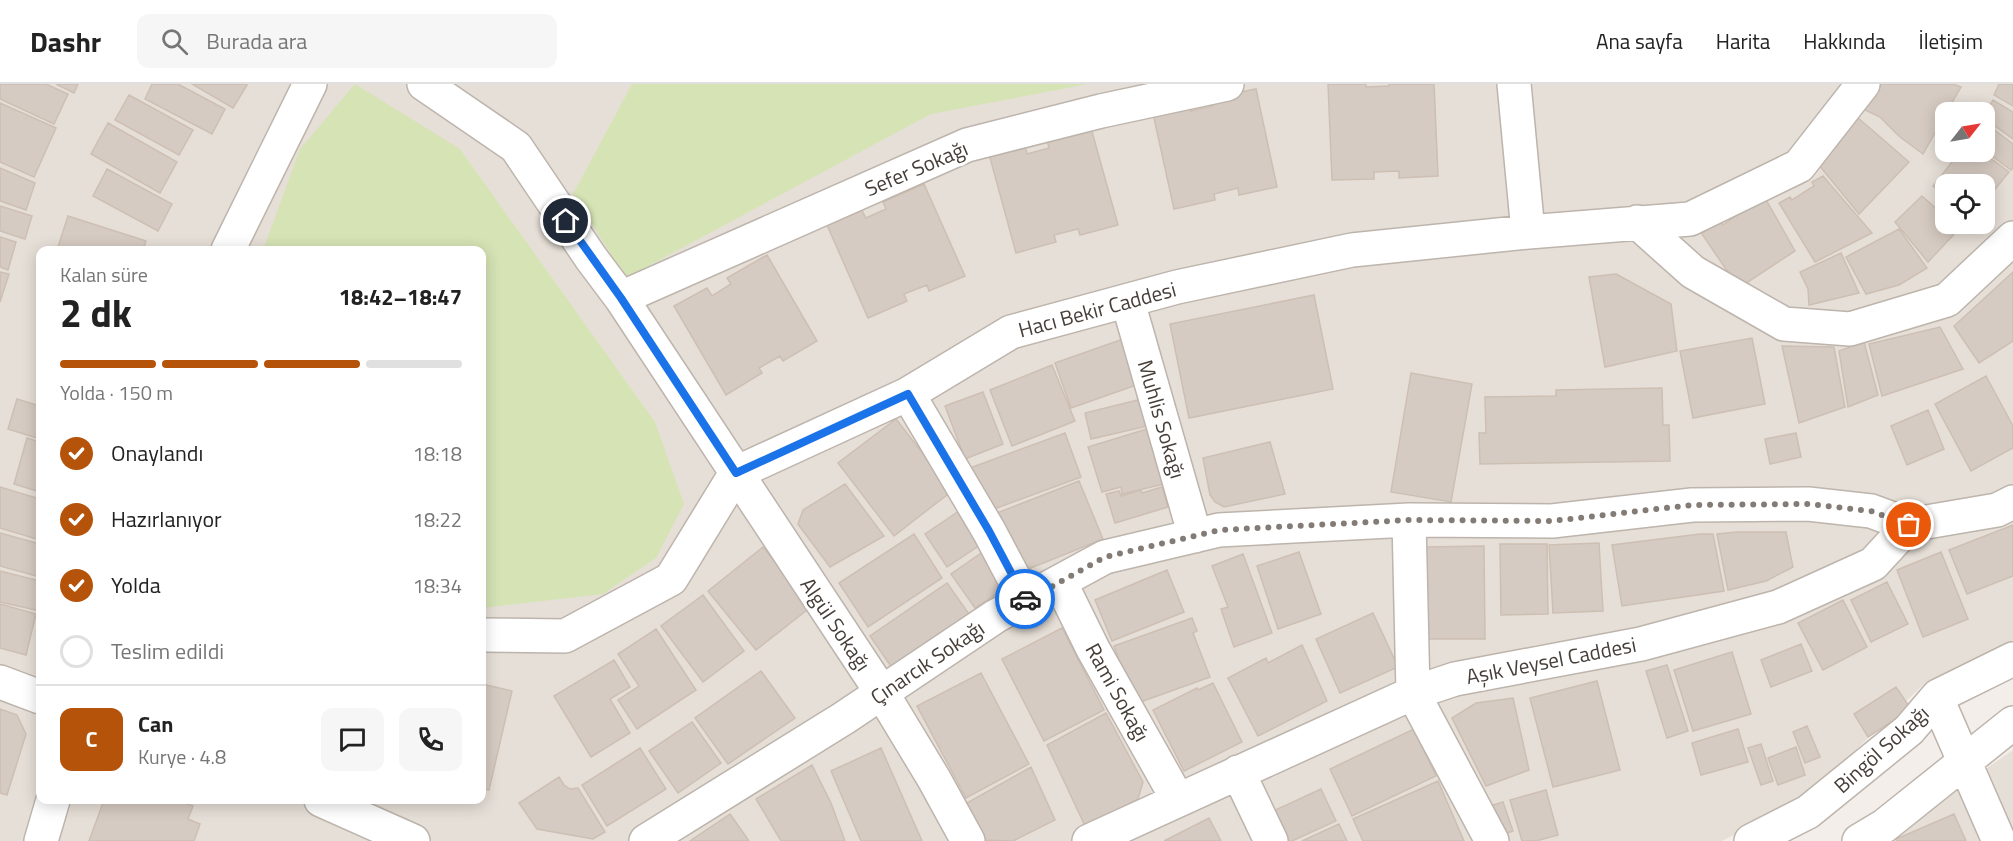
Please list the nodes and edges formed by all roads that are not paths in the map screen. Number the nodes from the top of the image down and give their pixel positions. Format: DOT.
graph roads {
  1 [pos="310,84"];
  2 [pos="424,84"];
  3 [pos="1227,84"];
  4 [pos="1514,84"];
  5 [pos="1863,84"];
  6 [pos="1637,222"];
  7 [pos="1527,232"];
  8 [pos="2013,238"];
  9 [pos="230,246"];
  10 [pos="621,298"];
  11 [pos="1128,302"];
  12 [pos="908,394"];
  13 [pos="736,473"];
  14 [pos="2013,502"];
  15 [pos="1409,520"];
  16 [pos="1909,525"];
  17 [pos="1195,536"];
  18 [pos="1060,582"];
  19 [pos="1026,601"];
  20 [pos="486,635"];
  21 [pos="2013,659"];
  22 [pos="0,682"];
  23 [pos="882,693"];
  24 [pos="1413,693"];
  25 [pos="36,696"];
  26 [pos="1944,711"];
  27 [pos="2013,723"];
  28 [pos="1966,762"];
  29 [pos="1238,772"];
  30 [pos="1178,800"];
  31 [pos="52,804"];
  32 [pos="330,804"];
  33 [pos="42,841"];
  34 [pos="413,841"];
  35 [pos="646,841"];
  36 [pos="968,841"];
  37 [pos="1089,841"];
  38 [pos="1271,841"];
  39 [pos="1492,841"];
  40 [pos="1751,841"];
  41 [pos="1859,841"];
  42 [pos="1999,841"];
  1 -- 9 [label="street"];
  2 -- 10 [label="street, Algül Sokağı"];
  3 -- 10 [label="street, Sefer Sokağı"];
  4 -- 7 [label="street"];
  5 -- 6 [label="street, Hacı Bekir Caddesi"];
  6 -- 7 [label="street, Hacı Bekir Caddesi"];
  6 -- 8 [label="street"];
  7 -- 11 [label="street, Hacı Bekir Caddesi"];
  10 -- 13 [label="street, Algül Sokağı"];
  11 -- 12 [label="street, Hacı Bekir Caddesi"];
  11 -- 17 [label="street, Muhlis Sokağı"];
  12 -- 13 [label="street, Hacı Bekir Caddesi"];
  12 -- 19 [label="street"];
  13 -- 20 [label="street"];
  13 -- 23 [label="street, Algül Sokağı"];
  14 -- 16 [label="street"];
  15 -- 16 [label="street, Çınarcık Sokağı"];
  15 -- 17 [label="street, Çınarcık Sokağı"];
  15 -- 24 [label="street"];
  16 -- 24 [label="street, Aşık Veysel Caddesi"];
  17 -- 18 [label="street, Çınarcık Sokağı"];
  18 -- 19 [label="street, Çınarcık Sokağı"];
  18 -- 30 [label="street, Rami Sokağı"];
  19 -- 23 [label="street, Çınarcık Sokağı"];
  21 -- 26 [label="street, Bingöl Sokağı"];
  22 -- 25 [label="street"];
  23 -- 35 [label="street, Çınarcık Sokağı"];
  23 -- 36 [label="street, Algül Sokağı"];
  24 -- 29 [label="street, Aşık Veysel Caddesi"];
  24 -- 39 [label="street"];
  26 -- 28 [label="street"];
  26 -- 40 [label="street, Bingöl Sokağı"];
  27 -- 28 [label="street"];
  28 -- 41 [label="street"];
  28 -- 42 [label="street"];
  29 -- 30 [label="street, Aşık Veysel Caddesi"];
  29 -- 38 [label="street"];
  30 -- 37 [label="street, Aşık Veysel Caddesi"];
  31 -- 33 [label="street"];
  32 -- 34 [label="street"];
}
